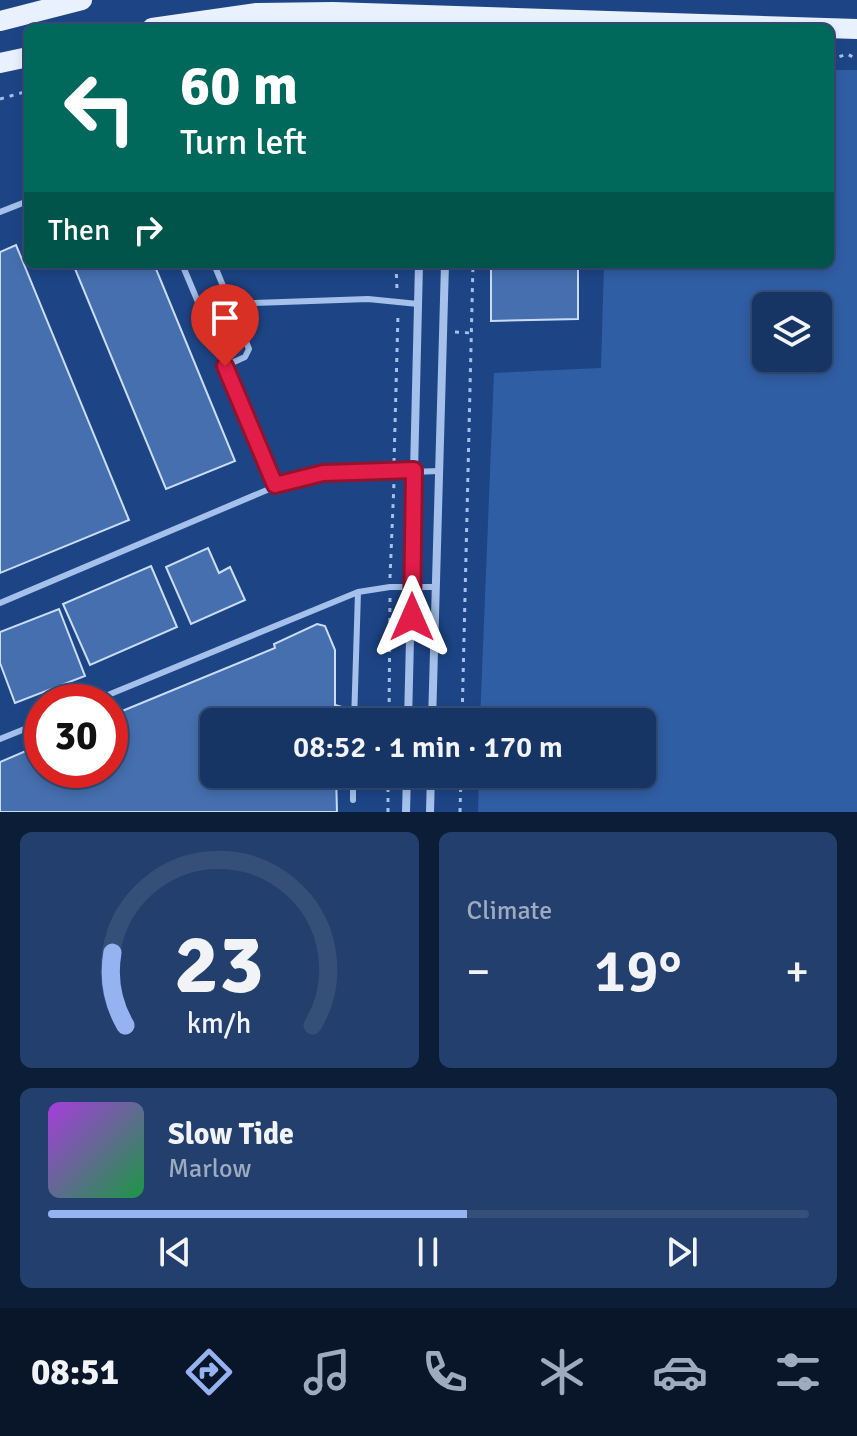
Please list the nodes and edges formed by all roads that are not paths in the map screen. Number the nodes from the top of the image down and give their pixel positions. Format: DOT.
graph roads {
  1 [pos="82,0"];
  2 [pos="368,14"];
  3 [pos="425,14"];
  4 [pos="452,14"];
  5 [pos="0,21"];
  6 [pos="180,24"];
  7 [pos="379,24"];
  8 [pos="520,24"];
  9 [pos="834,29"];
  10 [pos="857,29"];
  11 [pos="24,58"];
  12 [pos="0,63"];
  13 [pos="24,203"];
  14 [pos="0,212"];
  15 [pos="184,268"];
  16 [pos="216,268"];
  17 [pos="419,268"];
  18 [pos="445,268"];
  19 [pos="230,303"];
  20 [pos="418,304"];
  21 [pos="200,305"];
  22 [pos="225,366"];
  23 [pos="414,470"];
  24 [pos="439,471"];
  25 [pos="275,485"];
  26 [pos="414,587"];
  27 [pos="434,587"];
  28 [pos="358,592"];
  29 [pos="0,603"];
  30 [pos="128,687"];
  31 [pos="354,708"];
  32 [pos="409,708"];
  33 [pos="432,708"];
  34 [pos="24,729"];
  35 [pos="0,739"];
  36 [pos="353,788"];
  37 [pos="407,788"];
  38 [pos="431,788"];
  39 [pos="353,800"];
  40 [pos="406,812"];
  41 [pos="430,812"];
  1 -- 5 [label="main road"];
  2 -- 3 [label="main road"];
  2 -- 6 [label="main road"];
  2 -- 7 [label="main road"];
  3 -- 4 [label="main road"];
  4 -- 8 [label="main road"];
  9 -- 10 [label="main road"];
  11 -- 12 [label="main road"];
  13 -- 14 [label="lane"];
  15 -- 21 [label="lane"];
  16 -- 19 [label="lane"];
  17 -- 20 [label="street"];
  18 -- 24 [label="street"];
  19 -- 20 [label="lane"];
  19 -- 21 [label="lane"];
  19 -- 22 [label="lane"];
  20 -- 23 [label="street"];
  21 -- 22 [label="lane"];
  22 -- 25 [label="lane"];
  23 -- 24 [label="lane"];
  23 -- 25 [label="lane"];
  23 -- 26 [label="street"];
  24 -- 27 [label="street"];
  25 -- 29 [label="lane"];
  26 -- 27 [label="lane"];
  26 -- 28 [label="lane"];
  26 -- 32 [label="street"];
  27 -- 33 [label="street"];
  28 -- 30 [label="lane"];
  28 -- 31 [label="lane"];
  34 -- 35 [label="lane"];
  36 -- 39 [label="lane"];
  37 -- 40 [label="street"];
  38 -- 41 [label="street"];
}
